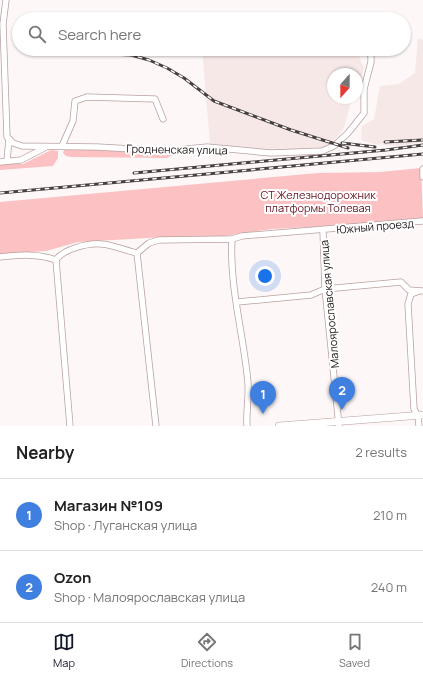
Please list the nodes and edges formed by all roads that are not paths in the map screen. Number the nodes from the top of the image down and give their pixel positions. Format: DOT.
graph roads {
  1 [pos="6,0"];
  2 [pos="2,22"];
  3 [pos="371,56"];
  4 [pos="163,119"];
  5 [pos="11,141"];
  6 [pos="47,146"];
  7 [pos="62,146"];
  8 [pos="0,162"];
  9 [pos="7,162"];
  10 [pos="423,169"];
  11 [pos="423,177"];
  12 [pos="423,222"];
  13 [pos="323,231"];
  14 [pos="232,239"];
  15 [pos="137,253"];
  16 [pos="0,257"];
  17 [pos="56,260"];
  18 [pos="325,289"];
  19 [pos="423,291"];
  20 [pos="237,302"];
  21 [pos="420,416"];
  22 [pos="339,424"];
  23 [pos="294,425"];
  24 [pos="70,426"];
  25 [pos="156,426"];
  26 [pos="247,426"];
  27 [pos="279,426"];
  28 [pos="419,426"];
  1 -- 2 [label="street"];
  2 -- 5 [label="street"];
  3 -- 7 [label="street, Гродненская улица"];
  4 -- 7 [label="street"];
  5 -- 6 [label="street, Гродненская улица"];
  5 -- 9 [label="street"];
  6 -- 7 [label="street, Гродненская улица"];
  6 -- 9 [label="street, Гродненская улица"];
  8 -- 9 [label="street, Гродненская улица"];
  10 -- 11 [label="street"];
  12 -- 13 [label="street, Южный проезд"];
  13 -- 14 [label="street, Южный проезд"];
  13 -- 18 [label="street, Малоярославская улица"];
  14 -- 15 [label="street, Южный проезд"];
  14 -- 20 [label="street"];
  15 -- 17 [label="street"];
  15 -- 25 [label="street"];
  16 -- 17 [label="street"];
  17 -- 24 [label="street"];
  18 -- 19 [label="street"];
  18 -- 20 [label="street"];
  18 -- 22 [label="street, Малоярославская улица"];
  19 -- 21 [label="street"];
  20 -- 26 [label="street"];
  21 -- 22 [label="main road"];
  21 -- 28 [label="street"];
  22 -- 23 [label="main road"];
  23 -- 27 [label="main road"];
}
